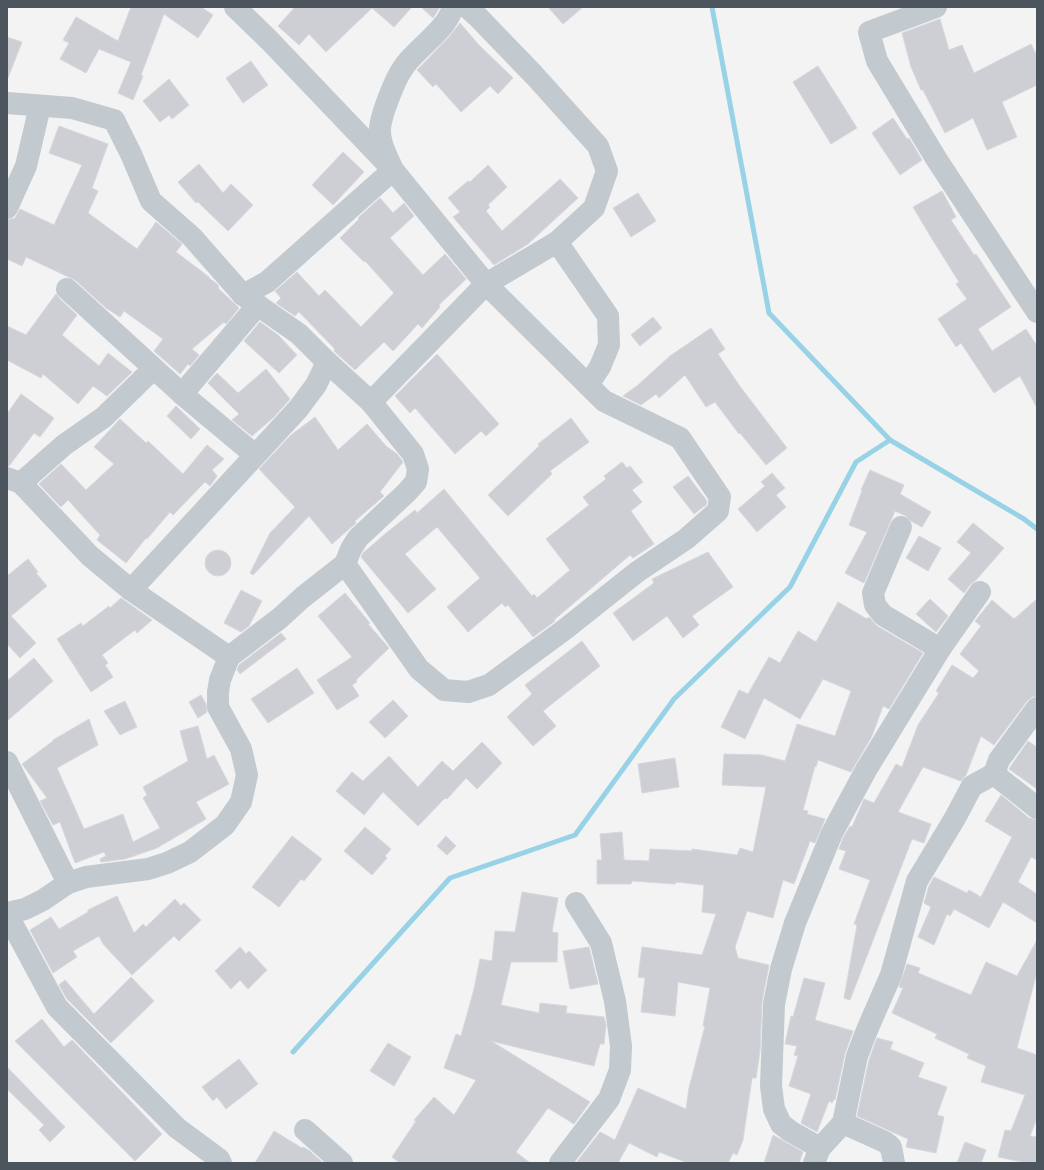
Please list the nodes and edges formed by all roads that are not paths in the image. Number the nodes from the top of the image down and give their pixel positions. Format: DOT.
graph roads {
  1 [pos="235,7"];
  2 [pos="453,7"];
  3 [pos="467,7"];
  4 [pos="936,7"];
  5 [pos="7,103"];
  6 [pos="40,106"];
  7 [pos="393,170"];
  8 [pos="7,208"];
  9 [pos="557,242"];
  10 [pos="486,284"];
  11 [pos="67,289"];
  12 [pos="251,300"];
  13 [pos="1037,312"];
  14 [pos="327,362"];
  15 [pos="153,369"];
  16 [pos="588,384"];
  17 [pos="182,394"];
  18 [pos="371,402"];
  19 [pos="255,455"];
  20 [pos="14,481"];
  21 [pos="901,527"];
  22 [pos="345,564"];
  23 [pos="131,590"];
  24 [pos="980,592"];
  25 [pos="940,649"];
  26 [pos="229,657"];
  27 [pos="1037,708"];
  28 [pos="7,762"];
  29 [pos="994,774"];
  30 [pos="1037,808"];
  31 [pos="68,883"];
  32 [pos="576,903"];
  33 [pos="7,913"];
  34 [pos="843,1123"];
  35 [pos="305,1130"];
  36 [pos="817,1156"];
  37 [pos="221,1163"];
  38 [pos="342,1163"];
  39 [pos="560,1163"];
  40 [pos="894,1163"];
  1 -- 7 [label="street"];
  2 -- 7 [label="street"];
  3 -- 9 [label="street"];
  4 -- 13 [label="street"];
  5 -- 6 [label="street"];
  6 -- 8 [label="street"];
  6 -- 12 [label="street"];
  7 -- 10 [label="street"];
  7 -- 12 [label="street"];
  9 -- 10 [label="street"];
  9 -- 16 [label="street"];
  10 -- 16 [label="street"];
  10 -- 18 [label="street"];
  11 -- 15 [label="street"];
  12 -- 14 [label="street"];
  12 -- 17 [label="street"];
  14 -- 18 [label="street"];
  14 -- 19 [label="street"];
  15 -- 17 [label="street"];
  15 -- 20 [label="street"];
  16 -- 22 [label="street"];
  17 -- 19 [label="street"];
  18 -- 22 [label="street"];
  19 -- 23 [label="street"];
  20 -- 23 [label="street"];
  21 -- 25 [label="street"];
  22 -- 26 [label="street"];
  23 -- 26 [label="street"];
  24 -- 25 [label="street"];
  25 -- 36 [label="street"];
  26 -- 31 [label="street"];
  27 -- 29 [label="street"];
  28 -- 31 [label="street"];
  29 -- 30 [label="street"];
  29 -- 34 [label="street"];
  31 -- 33 [label="street"];
  32 -- 39 [label="street"];
  33 -- 37 [label="street"];
  34 -- 36 [label="street"];
  34 -- 40 [label="street"];
  35 -- 38 [label="street"];
}
